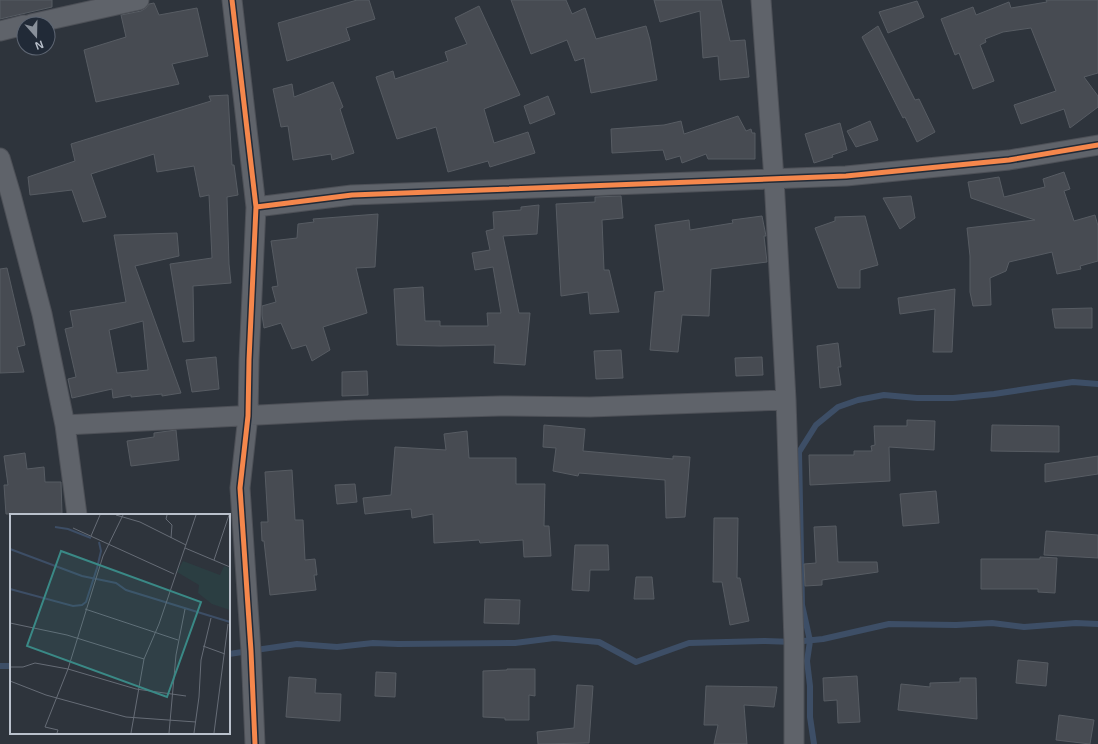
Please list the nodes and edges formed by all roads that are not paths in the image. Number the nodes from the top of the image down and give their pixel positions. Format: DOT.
graph roads {
  1 [pos="139,0"];
  2 [pos="232,0"];
  3 [pos="761,0"];
  4 [pos="56,18"];
  5 [pos="16,27"];
  6 [pos="0,31"];
  7 [pos="1098,145"];
  8 [pos="0,158"];
  9 [pos="774,179"];
  10 [pos="256,207"];
  11 [pos="786,400"];
  12 [pos="248,416"];
  13 [pos="65,425"];
  14 [pos="77,514"];
  15 [pos="254,744"];
  16 [pos="794,744"];
  1 -- 4 [label="street"];
  2 -- 10 [label="street"];
  3 -- 9 [label="street"];
  5 -- 6 [label="street"];
  7 -- 9 [label="street"];
  8 -- 13 [label="street"];
  9 -- 10 [label="street"];
  9 -- 11 [label="street"];
  10 -- 12 [label="street"];
  11 -- 12 [label="street"];
  11 -- 16 [label="street"];
  12 -- 13 [label="street"];
  12 -- 15 [label="street"];
  13 -- 14 [label="street"];
}
